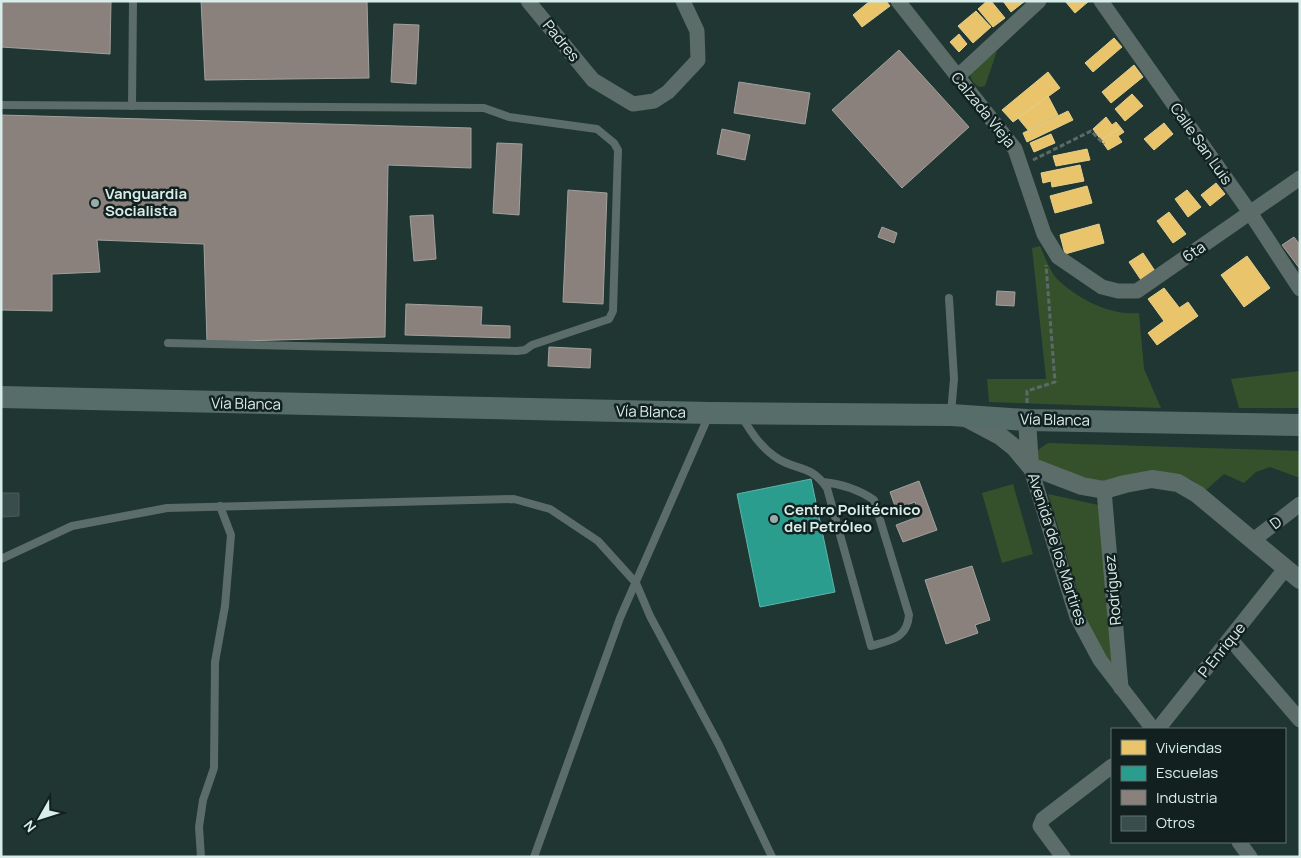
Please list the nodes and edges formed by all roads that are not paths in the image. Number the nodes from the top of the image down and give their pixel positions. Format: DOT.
graph roads {
  1 [pos="133,1"];
  2 [pos="528,1"];
  3 [pos="683,1"];
  4 [pos="898,1"];
  5 [pos="1039,1"];
  6 [pos="1101,1"];
  7 [pos="956,77"];
  8 [pos="1,106"];
  9 [pos="132,106"];
  10 [pos="1300,178"];
  11 [pos="1250,214"];
  12 [pos="1082,275"];
  13 [pos="1300,289"];
  14 [pos="949,298"];
  15 [pos="168,343"];
  16 [pos="1,398"];
  17 [pos="710,413"];
  18 [pos="739,413"];
  19 [pos="957,416"];
  20 [pos="1027,420"];
  21 [pos="1300,425"];
  22 [pos="1030,466"];
  23 [pos="823,482"];
  24 [pos="1104,490"];
  25 [pos="1300,504"];
  26 [pos="220,506"];
  27 [pos="1252,541"];
  28 [pos="1,559"];
  29 [pos="1285,569"];
  30 [pos="1300,580"];
  31 [pos="636,583"];
  32 [pos="1231,640"];
  33 [pos="1121,689"];
  34 [pos="1300,720"];
  35 [pos="1152,728"];
  36 [pos="1159,728"];
  37 [pos="1111,767"];
  38 [pos="1240,843"];
  39 [pos="201,857"];
  40 [pos="534,857"];
  41 [pos="772,857"];
  42 [pos="1063,857"];
  43 [pos="1250,857"];
  1 -- 9 [label="lane"];
  2 -- 3 [label="street, Padres"];
  4 -- 7 [label="street, Calzada Vieja"];
  5 -- 7 [label="street"];
  6 -- 11 [label="street, Calle San Luis"];
  7 -- 12 [label="street, Calzada Vieja"];
  8 -- 9 [label="lane"];
  9 -- 15 [label="lane"];
  10 -- 11 [label="street, 6ta"];
  11 -- 12 [label="street, 6ta"];
  11 -- 13 [label="street, Calle San Luis"];
  14 -- 19 [label="lane"];
  16 -- 17 [label="main road, Vía Blanca"];
  17 -- 18 [label="main road, Vía Blanca"];
  17 -- 31 [label="lane"];
  18 -- 19 [label="main road, Vía Blanca"];
  18 -- 23 [label="lane"];
  19 -- 20 [label="main road, Vía Blanca"];
  19 -- 22 [label="street"];
  20 -- 21 [label="main road, Vía Blanca"];
  20 -- 22 [label="street"];
  22 -- 24 [label="street"];
  22 -- 33 [label="street, Avenida de los Martires"];
  23 -- 23 [label="lane"];
  24 -- 27 [label="street"];
  24 -- 33 [label="street, Rodríguez"];
  25 -- 27 [label="street, D"];
  26 -- 28 [label="lane"];
  26 -- 31 [label="lane"];
  26 -- 39 [label="lane"];
  27 -- 29 [label="street"];
  29 -- 30 [label="street"];
  29 -- 32 [label="street, P Enrique"];
  31 -- 40 [label="lane"];
  31 -- 41 [label="lane"];
  32 -- 34 [label="street"];
  32 -- 36 [label="street, P Enrique"];
  33 -- 35 [label="street, Avenida de los Martires"];
  37 -- 42 [label="street"];
  38 -- 43 [label="street"];
}
